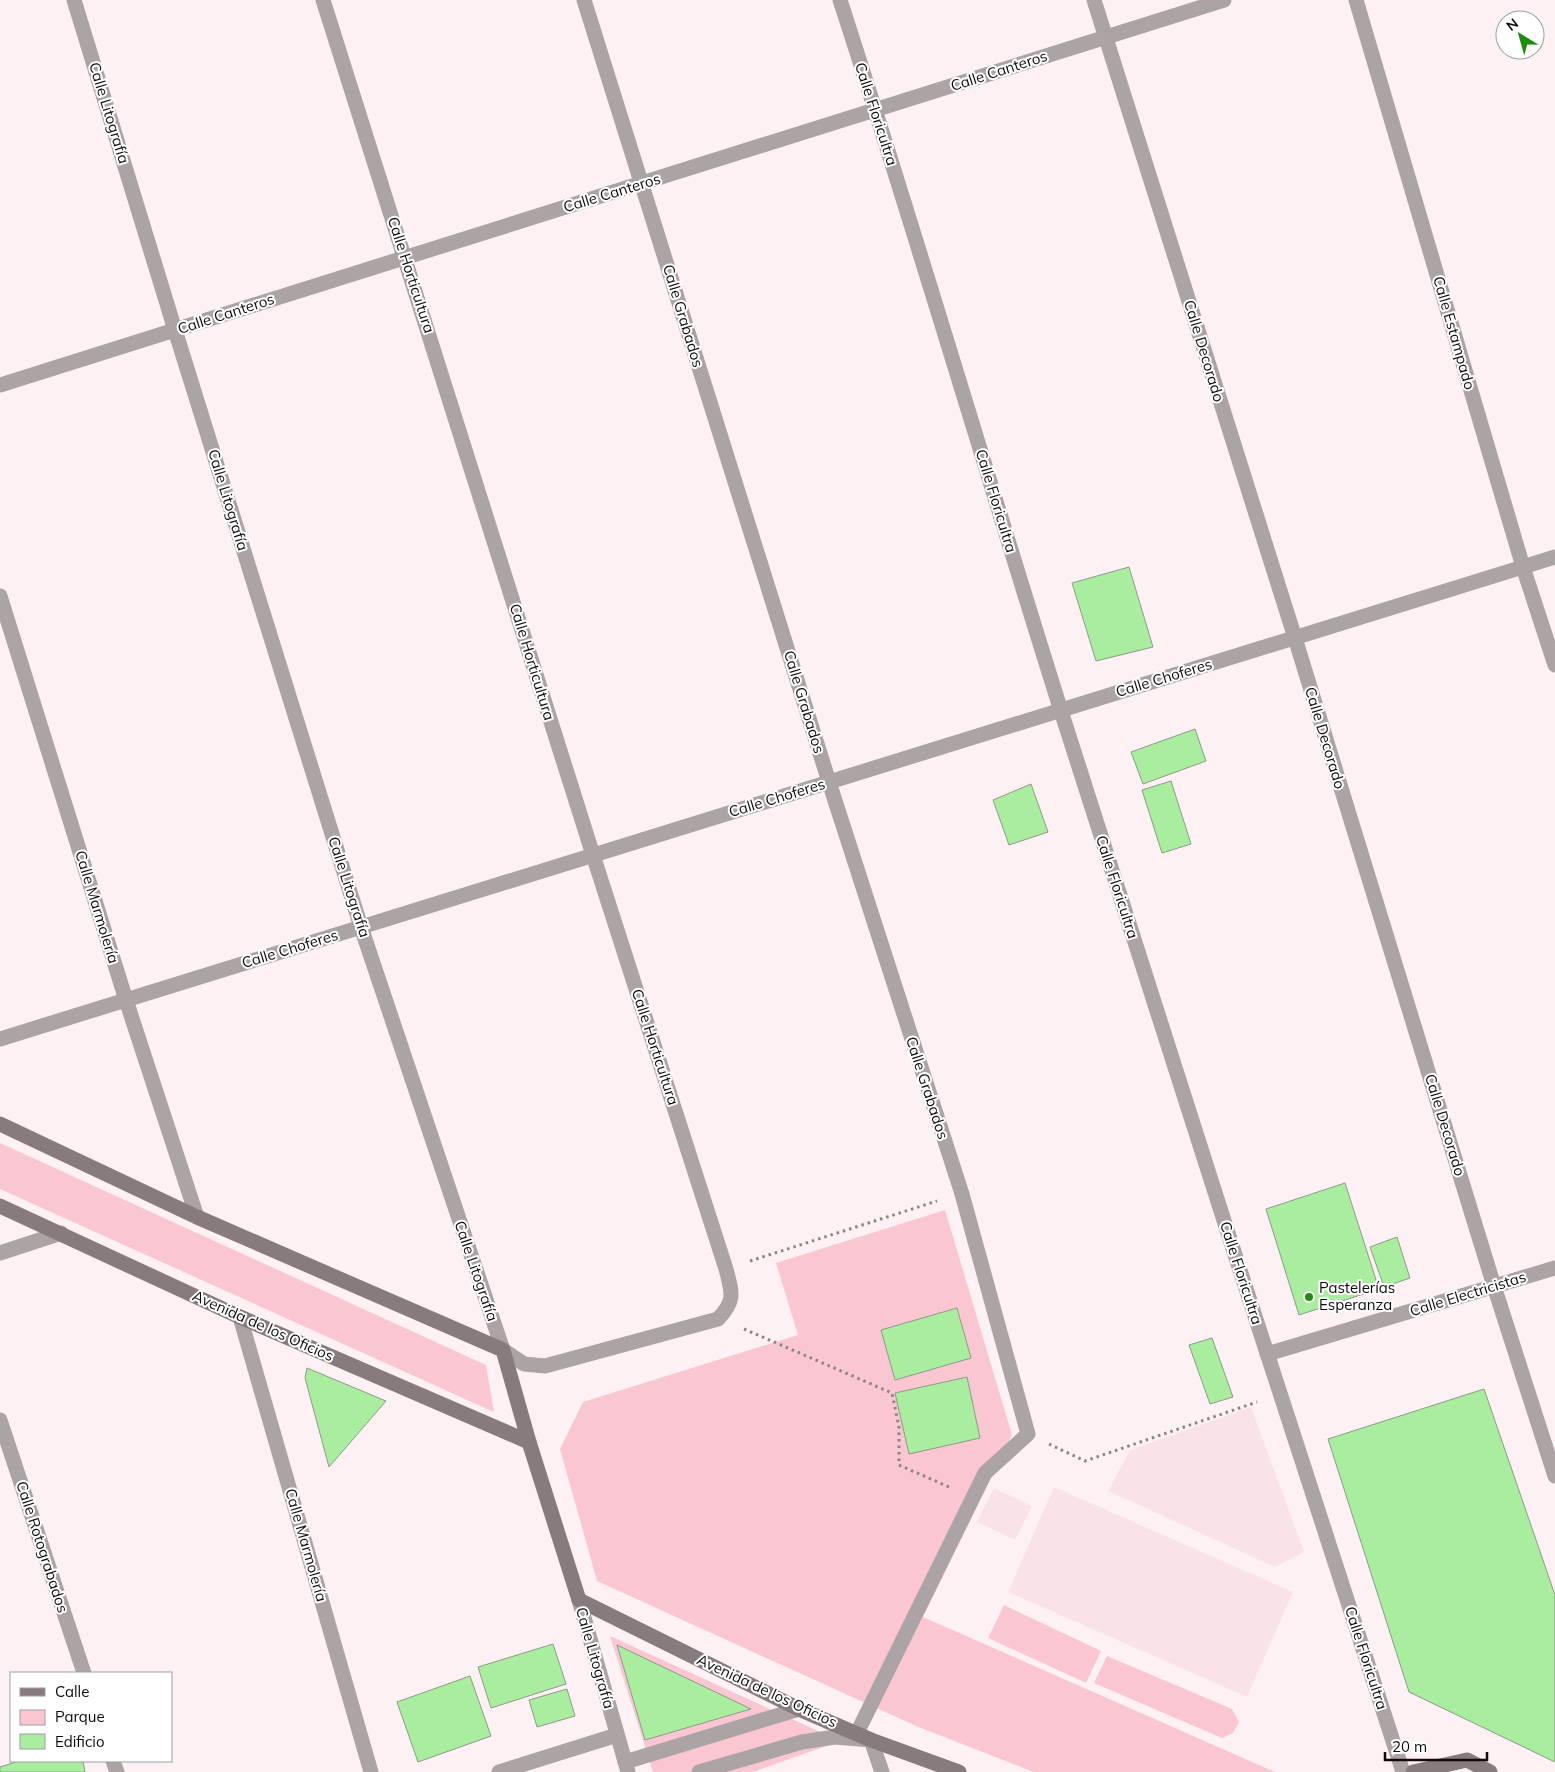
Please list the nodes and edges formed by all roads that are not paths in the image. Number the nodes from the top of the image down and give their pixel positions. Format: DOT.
graph roads {
  1 [pos="74,0"];
  2 [pos="323,0"];
  3 [pos="584,0"];
  4 [pos="840,0"];
  5 [pos="1094,0"];
  6 [pos="1224,0"];
  7 [pos="1356,0"];
  8 [pos="1106,37"];
  9 [pos="876,110"];
  10 [pos="642,184"];
  11 [pos="405,258"];
  12 [pos="175,330"];
  13 [pos="0,385"];
  14 [pos="1555,557"];
  15 [pos="1524,567"];
  16 [pos="0,596"];
  17 [pos="1295,638"];
  18 [pos="1555,665"];
  19 [pos="1061,710"];
  20 [pos="829,782"];
  21 [pos="593,855"];
  22 [pos="361,927"];
  23 [pos="126,1000"];
  24 [pos="0,1039"];
  25 [pos="0,1124"];
  26 [pos="0,1206"];
  27 [pos="197,1217"];
  28 [pos="61,1233"];
  29 [pos="0,1254"];
  30 [pos="1555,1268"];
  31 [pos="1494,1286"];
  32 [pos="240,1317"];
  33 [pos="503,1350"];
  34 [pos="1266,1354"];
  35 [pos="0,1420"];
  36 [pos="529,1442"];
  37 [pos="1555,1476"];
  38 [pos="579,1600"];
  39 [pos="84,1672"];
  40 [pos="799,1709"];
  41 [pos="857,1733"];
  42 [pos="617,1735"];
  43 [pos="871,1740"];
  44 [pos="627,1767"];
  45 [pos="371,1772"];
  46 [pos="499,1772"];
  47 [pos="699,1772"];
  48 [pos="882,1772"];
  49 [pos="959,1772"];
  50 [pos="1403,1772"];
  51 [pos="1413,1772"];
  52 [pos="1490,1772"];
  1 -- 12 [label="street, Calle Litografía"];
  2 -- 11 [label="street, Calle Horticultura"];
  3 -- 10 [label="street, Calle Grabados"];
  4 -- 9 [label="street, Calle Floricultra"];
  5 -- 8 [label="street, Calle Decorado"];
  6 -- 8 [label="street, Calle Canteros"];
  7 -- 15 [label="street, Calle Estampado"];
  8 -- 9 [label="street, Calle Canteros"];
  8 -- 17 [label="street, Calle Decorado"];
  9 -- 10 [label="street, Calle Canteros"];
  9 -- 19 [label="street, Calle Floricultra"];
  10 -- 11 [label="street, Calle Canteros"];
  10 -- 20 [label="street, Calle Grabados"];
  11 -- 12 [label="street, Calle Canteros"];
  11 -- 21 [label="street, Calle Horticultura"];
  12 -- 13 [label="street, Calle Canteros"];
  12 -- 22 [label="street, Calle Litografía"];
  14 -- 15 [label="street, Calle Choferes"];
  15 -- 17 [label="street, Calle Choferes"];
  15 -- 18 [label="street, Calle Estampado"];
  16 -- 23 [label="street, Calle Marmolería"];
  17 -- 19 [label="street, Calle Choferes"];
  17 -- 31 [label="street, Calle Decorado"];
  19 -- 20 [label="street, Calle Choferes"];
  19 -- 34 [label="street, Calle Floricultra"];
  20 -- 21 [label="street, Calle Choferes"];
  20 -- 41 [label="street, Calle Grabados"];
  21 -- 22 [label="street, Calle Choferes"];
  21 -- 33 [label="street, Calle Horticultura"];
  22 -- 23 [label="street, Calle Choferes"];
  22 -- 33 [label="street, Calle Litografía"];
  23 -- 24 [label="street, Calle Choferes"];
  23 -- 27 [label="street, Calle Marmolería"];
  25 -- 27 [label="street"];
  26 -- 28 [label="street, Avenida de los Oficios"];
  27 -- 33 [label="street"];
  28 -- 29 [label="street"];
  28 -- 32 [label="street, Avenida de los Oficios"];
  30 -- 31 [label="street, Calle Electricistas"];
  31 -- 34 [label="street, Calle Electricistas"];
  31 -- 37 [label="street, Calle Decorado"];
  32 -- 36 [label="street, Avenida de los Oficios"];
  32 -- 45 [label="street, Calle Marmolería"];
  33 -- 36 [label="street, Calle Litografía"];
  34 -- 50 [label="street, Calle Floricultra"];
  35 -- 39 [label="street, Calle Rotograbados"];
  36 -- 38 [label="street, Calle Litografía"];
  38 -- 40 [label="street, Avenida de los Oficios"];
  38 -- 42 [label="street, Calle Litografía"];
  40 -- 41 [label="street, Avenida de los Oficios"];
  40 -- 44 [label="street"];
  41 -- 43 [label="street, Avenida de los Oficios"];
  42 -- 44 [label="street, Calle Litografía"];
  42 -- 46 [label="street"];
  43 -- 47 [label="street"];
  43 -- 48 [label="street"];
  43 -- 49 [label="street, Avenida de los Oficios"];
  51 -- 52 [label="street"];
}
